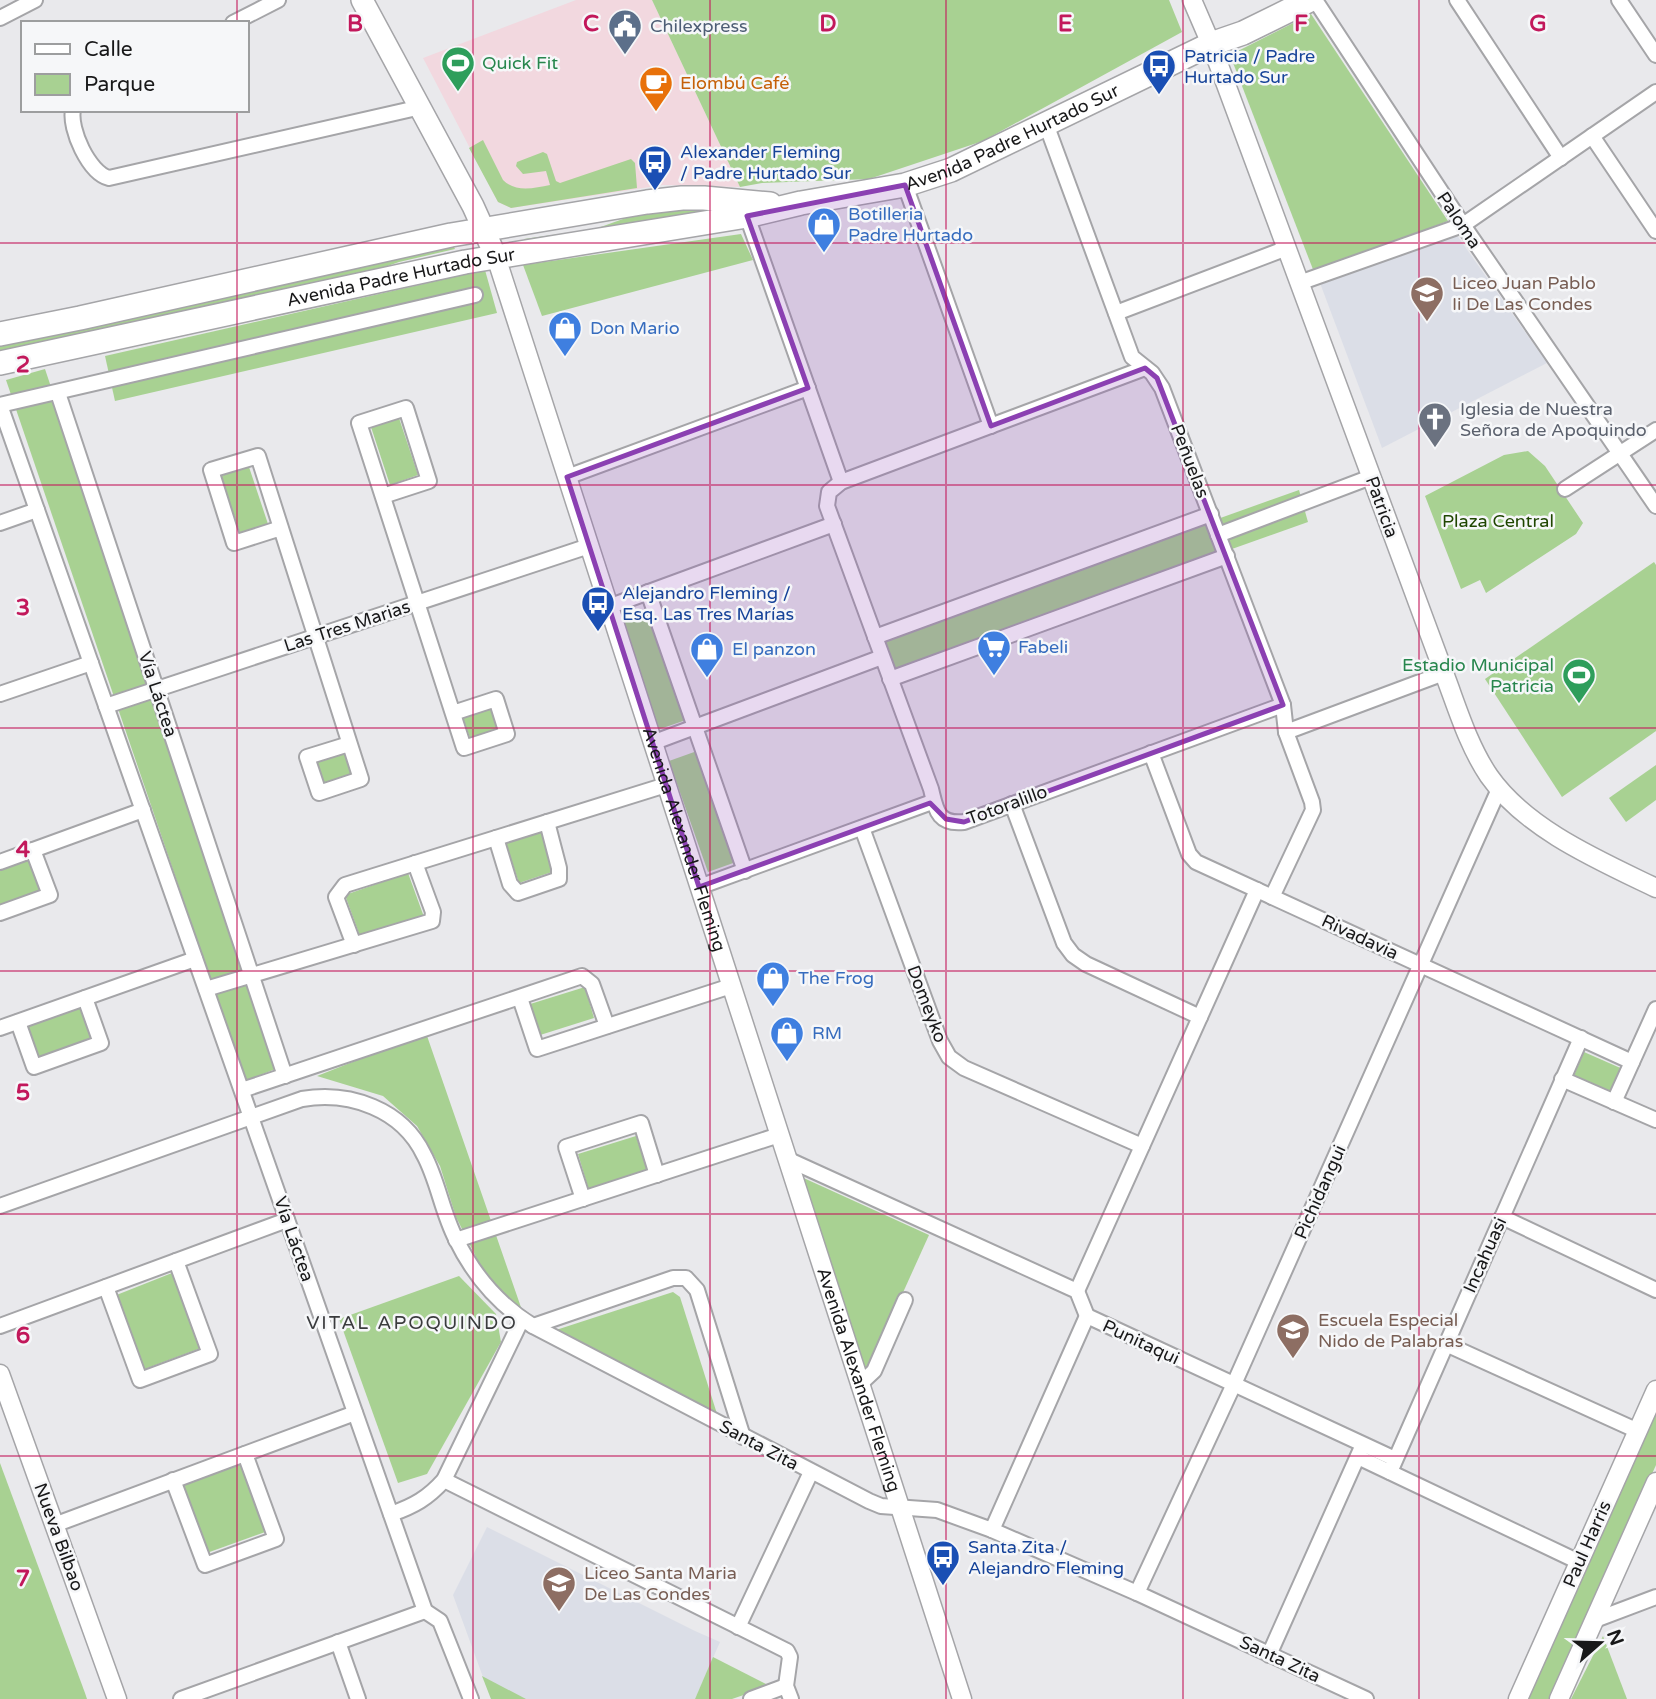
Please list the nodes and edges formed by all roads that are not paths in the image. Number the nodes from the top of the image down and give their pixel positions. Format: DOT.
graph roads {
  1 [pos="35,0"];
  2 [pos="278,0"];
  3 [pos="362,0"];
  4 [pos="1192,0"];
  5 [pos="1278,0"];
  6 [pos="1313,0"];
  7 [pos="1457,0"];
  8 [pos="1619,0"];
  9 [pos="0,18"];
  10 [pos="237,21"];
  11 [pos="1211,44"];
  12 [pos="1656,55"];
  13 [pos="1656,92"];
  14 [pos="421,107"];
  15 [pos="73,112"];
  16 [pos="1046,124"];
  17 [pos="1592,136"];
  18 [pos="1561,158"];
  19 [pos="905,185"];
  20 [pos="1656,202"];
  21 [pos="801,203"];
  22 [pos="1642,211"];
  23 [pos="747,216"];
  24 [pos="1463,225"];
  25 [pos="485,229"];
  26 [pos="1656,231"];
  27 [pos="1287,248"];
  28 [pos="496,257"];
  29 [pos="1299,283"];
  30 [pos="475,295"];
  31 [pos="1116,313"];
  32 [pos="0,334"];
  33 [pos="0,363"];
  34 [pos="1145,368"];
  35 [pos="808,388"];
  36 [pos="58,393"];
  37 [pos="0,405"];
  38 [pos="991,426"];
  39 [pos="1656,430"];
  40 [pos="1620,454"];
  41 [pos="567,477"];
  42 [pos="1371,477"];
  43 [pos="841,482"];
  44 [pos="1565,489"];
  45 [pos="383,496"];
  46 [pos="1656,506"];
  47 [pos="37,510"];
  48 [pos="1210,514"];
  49 [pos="0,523"];
  50 [pos="834,524"];
  51 [pos="281,528"];
  52 [pos="1218,535"];
  53 [pos="589,546"];
  54 [pos="1227,556"];
  55 [pos="648,592"];
  56 [pos="417,603"];
  57 [pos="608,607"];
  58 [pos="316,637"];
  59 [pos="875,637"];
  60 [pos="882,657"];
  61 [pos="91,663"];
  62 [pos="1444,673"];
  63 [pos="890,679"];
  64 [pos="156,690"];
  65 [pos="0,694"];
  66 [pos="1283,705"];
  67 [pos="106,706"];
  68 [pos="453,713"];
  69 [pos="695,727"];
  70 [pos="1286,732"];
  71 [pos="652,743"];
  72 [pos="349,744"];
  73 [pos="1151,753"];
  74 [pos="666,785"];
  75 [pos="1499,789"];
  76 [pos="932,802"];
  77 [pos="1012,804"];
  78 [pos="143,810"];
  79 [pos="547,822"];
  80 [pos="862,828"];
  81 [pos="496,838"];
  82 [pos="33,850"];
  83 [pos="0,862"];
  84 [pos="415,863"];
  85 [pos="745,871"];
  86 [pos="1654,883"];
  87 [pos="699,887"];
  88 [pos="1257,890"];
  89 [pos="1272,897"];
  90 [pos="0,913"];
  91 [pos="354,945"];
  92 [pos="195,959"];
  93 [pos="1421,965"];
  94 [pos="251,975"];
  95 [pos="731,986"];
  96 [pos="206,989"];
  97 [pos="85,998"];
  98 [pos="520,998"];
  99 [pos="1656,1009"];
  100 [pos="1200,1017"];
  101 [pos="18,1022"];
  102 [pos="607,1026"];
  103 [pos="0,1028"];
  104 [pos="1581,1038"];
  105 [pos="1632,1062"];
  106 [pos="285,1076"];
  107 [pos="1562,1079"];
  108 [pos="242,1090"];
  109 [pos="1614,1102"];
  110 [pos="251,1116"];
  111 [pos="1656,1120"];
  112 [pos="779,1135"];
  113 [pos="1142,1146"];
  114 [pos="787,1159"];
  115 [pos="657,1175"];
  116 [pos="583,1199"];
  117 [pos="0,1206"];
  118 [pos="1502,1217"];
  119 [pos="287,1220"];
  120 [pos="456,1240"];
  121 [pos="176,1261"];
  122 [pos="106,1287"];
  123 [pos="1656,1290"];
  124 [pos="1077,1291"];
  125 [pos="905,1300"];
  126 [pos="1087,1316"];
  127 [pos="527,1323"];
  128 [pos="0,1326"];
  129 [pos="1446,1344"];
  130 [pos="0,1374"];
  131 [pos="1234,1384"];
  132 [pos="859,1385"];
  133 [pos="1656,1390"];
  134 [pos="355,1413"];
  135 [pos="1638,1431"];
  136 [pos="743,1437"];
  137 [pos="1360,1451"];
  138 [pos="245,1454"];
  139 [pos="1393,1466"];
  140 [pos="811,1472"];
  141 [pos="173,1480"];
  142 [pos="444,1480"];
  143 [pos="1656,1482"];
  144 [pos="900,1508"];
  145 [pos="391,1514"];
  146 [pos="54,1525"];
  147 [pos="992,1530"];
  148 [pos="1579,1562"];
  149 [pos="1137,1593"];
  150 [pos="1656,1597"];
  151 [pos="425,1611"];
  152 [pos="1595,1620"];
  153 [pos="738,1627"];
  154 [pos="338,1642"];
  155 [pos="1269,1655"];
  156 [pos="789,1693"];
  157 [pos="117,1699"];
  158 [pos="181,1699"];
  159 [pos="358,1699"];
  160 [pos="471,1699"];
  161 [pos="751,1699"];
  162 [pos="962,1699"];
  163 [pos="1366,1699"];
  164 [pos="1518,1699"];
  165 [pos="1559,1699"];
  1 -- 9 [label="street"];
  2 -- 10 [label="street"];
  3 -- 14 [label="main road, Avenida Alexander Fleming"];
  4 -- 11 [label="street, Patricia"];
  5 -- 11 [label="main road, Avenida Padre Hurtado Sur"];
  6 -- 11 [label="main road, Avenida Padre Hurtado Sur"];
  6 -- 24 [label="street, Paloma"];
  7 -- 18 [label="street"];
  8 -- 12 [label="street"];
  11 -- 16 [label="main road, Avenida Padre Hurtado Sur"];
  11 -- 27 [label="street, Patricia"];
  13 -- 17 [label="street"];
  14 -- 15 [label="street"];
  14 -- 25 [label="main road, Avenida Alexander Fleming"];
  16 -- 19 [label="main road, Avenida Padre Hurtado Sur"];
  16 -- 31 [label="street, Peñuelas"];
  17 -- 18 [label="street"];
  17 -- 22 [label="street"];
  18 -- 24 [label="street"];
  19 -- 21 [label="main road, Avenida Padre Hurtado Sur"];
  19 -- 38 [label="street"];
  20 -- 22 [label="street"];
  21 -- 23 [label="main road, Avenida Padre Hurtado Sur"];
  21 -- 25 [label="main road, Avenida Padre Hurtado Sur"];
  22 -- 26 [label="street"];
  23 -- 28 [label="main road, Avenida Padre Hurtado Sur"];
  23 -- 35 [label="street"];
  24 -- 29 [label="street"];
  24 -- 40 [label="street, Paloma"];
  25 -- 28 [label="main road, Avenida Alexander Fleming"];
  25 -- 32 [label="main road, Avenida Padre Hurtado Sur"];
  27 -- 29 [label="street, Patricia"];
  27 -- 31 [label="street"];
  28 -- 33 [label="main road, Avenida Padre Hurtado Sur"];
  28 -- 41 [label="street, Avenida Alexander Fleming"];
  29 -- 42 [label="street, Patricia"];
  30 -- 36 [label="street, Avenida Padre Hurtado Sur"];
  31 -- 34 [label="street, Peñuelas"];
  34 -- 38 [label="street"];
  34 -- 48 [label="street, Peñuelas"];
  35 -- 41 [label="street"];
  35 -- 43 [label="street"];
  36 -- 37 [label="street, Avenida Padre Hurtado Sur"];
  36 -- 64 [label="street, Vía Láctea"];
  37 -- 47 [label="street, Vía Láctea"];
  38 -- 43 [label="street"];
  39 -- 40 [label="street"];
  40 -- 44 [label="street"];
  40 -- 46 [label="street, Paloma"];
  41 -- 53 [label="street, Avenida Alexander Fleming"];
  42 -- 52 [label="street"];
  42 -- 62 [label="street, Patricia"];
  43 -- 50 [label="street"];
  45 -- 45 [label="street"];
  45 -- 56 [label="street"];
  47 -- 49 [label="street"];
  47 -- 61 [label="street, Vía Láctea"];
  48 -- 52 [label="street, Peñuelas"];
  48 -- 59 [label="street"];
  50 -- 55 [label="street"];
  50 -- 59 [label="street"];
  51 -- 51 [label="street"];
  51 -- 58 [label="street"];
  52 -- 54 [label="street, Peñuelas"];
  53 -- 56 [label="street, Las Tres Marias"];
  53 -- 57 [label="street, Avenida Alexander Fleming"];
  54 -- 63 [label="street"];
  54 -- 66 [label="street, Peñuelas"];
  55 -- 57 [label="street"];
  55 -- 69 [label="street"];
  56 -- 58 [label="street, Las Tres Marias"];
  56 -- 68 [label="street"];
  57 -- 71 [label="street, Avenida Alexander Fleming"];
  58 -- 64 [label="street, Las Tres Marias"];
  58 -- 72 [label="street"];
  59 -- 60 [label="street"];
  60 -- 63 [label="street"];
  60 -- 69 [label="street"];
  61 -- 65 [label="street"];
  61 -- 67 [label="street, Vía Láctea"];
  62 -- 70 [label="street"];
  62 -- 75 [label="street, Patricia"];
  63 -- 76 [label="street"];
  64 -- 67 [label="street, Las Tres Marias"];
  64 -- 94 [label="street, Vía Láctea"];
  66 -- 70 [label="street, Peñuelas"];
  66 -- 73 [label="street, Totoralillo"];
  67 -- 78 [label="street, Vía Láctea"];
  69 -- 71 [label="street"];
  69 -- 85 [label="street"];
  70 -- 89 [label="street, Peñuelas"];
  71 -- 74 [label="street, Avenida Alexander Fleming"];
  73 -- 77 [label="street, Totoralillo"];
  73 -- 88 [label="street, Rivadavia"];
  74 -- 79 [label="street"];
  74 -- 87 [label="street, Avenida Alexander Fleming"];
  75 -- 86 [label="street, Patricia"];
  75 -- 93 [label="street, Pichidangui"];
  76 -- 77 [label="street, Totoralillo"];
  76 -- 80 [label="street"];
  77 -- 100 [label="street"];
  78 -- 82 [label="street"];
  78 -- 92 [label="street, Vía Láctea"];
  79 -- 81 [label="street"];
  79 -- 81 [label="street"];
  80 -- 85 [label="street"];
  80 -- 113 [label="street, Domeyko"];
  81 -- 84 [label="street"];
  82 -- 83 [label="street"];
  82 -- 90 [label="street"];
  84 -- 91 [label="street"];
  84 -- 91 [label="street"];
  85 -- 87 [label="street"];
  87 -- 95 [label="street, Avenida Alexander Fleming"];
  88 -- 89 [label="street, Rivadavia"];
  88 -- 100 [label="street"];
  89 -- 93 [label="street, Rivadavia"];
  91 -- 94 [label="street"];
  92 -- 96 [label="street, Vía Láctea"];
  92 -- 97 [label="street"];
  93 -- 104 [label="street, Rivadavia"];
  93 -- 131 [label="street, Pichidangui"];
  94 -- 96 [label="street"];
  94 -- 106 [label="street, Vía Láctea"];
  95 -- 102 [label="street"];
  95 -- 112 [label="street, Avenida Alexander Fleming"];
  96 -- 108 [label="street, Vía Láctea"];
  97 -- 101 [label="street"];
  97 -- 101 [label="street"];
  98 -- 102 [label="street"];
  98 -- 102 [label="street"];
  98 -- 106 [label="street"];
  99 -- 105 [label="street"];
  100 -- 113 [label="street"];
  101 -- 103 [label="street"];
  104 -- 105 [label="street, Rivadavia"];
  104 -- 107 [label="street, Incahuasi"];
  105 -- 109 [label="street"];
  106 -- 108 [label="street"];
  107 -- 109 [label="street"];
  107 -- 118 [label="street, Incahuasi"];
  108 -- 110 [label="street, Vía Láctea"];
  109 -- 111 [label="street"];
  110 -- 117 [label="street, Santa Zita"];
  110 -- 119 [label="street, Vía Láctea"];
  110 -- 120 [label="street, Santa Zita"];
  112 -- 114 [label="street, Avenida Alexander Fleming"];
  112 -- 115 [label="street"];
  113 -- 124 [label="street"];
  114 -- 124 [label="street"];
  114 -- 132 [label="street, Avenida Alexander Fleming"];
  115 -- 116 [label="street"];
  115 -- 116 [label="street"];
  116 -- 120 [label="street"];
  118 -- 123 [label="street"];
  118 -- 129 [label="street, Incahuasi"];
  119 -- 121 [label="street"];
  119 -- 134 [label="street, Vía Láctea"];
  120 -- 127 [label="street, Santa Zita"];
  121 -- 122 [label="street"];
  121 -- 122 [label="street"];
  122 -- 128 [label="street"];
  124 -- 126 [label="street, Punitaqui"];
  125 -- 132 [label="street"];
  126 -- 131 [label="street, Punitaqui"];
  126 -- 147 [label="street"];
  127 -- 136 [label="street, Santa Zita"];
  127 -- 136 [label="street"];
  127 -- 142 [label="street"];
  129 -- 135 [label="street"];
  129 -- 139 [label="street, Incahuasi"];
  130 -- 146 [label="street, Nueva Bilbao"];
  131 -- 137 [label="street, Punitaqui"];
  131 -- 149 [label="street, Pichidangui"];
  132 -- 144 [label="street, Avenida Alexander Fleming"];
  133 -- 135 [label="street, Paul Harris"];
  134 -- 138 [label="street"];
  134 -- 145 [label="street, Vía Láctea"];
  135 -- 148 [label="street, Paul Harris"];
  136 -- 140 [label="street, Santa Zita"];
  137 -- 139 [label="street, Punitaqui"];
  137 -- 155 [label="street"];
  138 -- 141 [label="street"];
  138 -- 141 [label="street"];
  139 -- 148 [label="street, Punitaqui"];
  140 -- 144 [label="street, Santa Zita"];
  140 -- 153 [label="street"];
  141 -- 146 [label="street"];
  142 -- 145 [label="street"];
  142 -- 153 [label="street"];
  143 -- 152 [label="street"];
  144 -- 147 [label="street, Santa Zita"];
  144 -- 162 [label="street, Avenida Alexander Fleming"];
  145 -- 151 [label="street, Vía Láctea"];
  146 -- 157 [label="street, Nueva Bilbao"];
  147 -- 149 [label="street, Santa Zita"];
  148 -- 164 [label="street, Paul Harris"];
  149 -- 155 [label="street, Santa Zita"];
  150 -- 152 [label="street"];
  151 -- 154 [label="street"];
  151 -- 160 [label="street, Vía Láctea"];
  152 -- 165 [label="street"];
  153 -- 156 [label="street"];
  154 -- 158 [label="street"];
  154 -- 159 [label="street"];
  155 -- 163 [label="street, Santa Zita"];
  156 -- 161 [label="street"];
}
